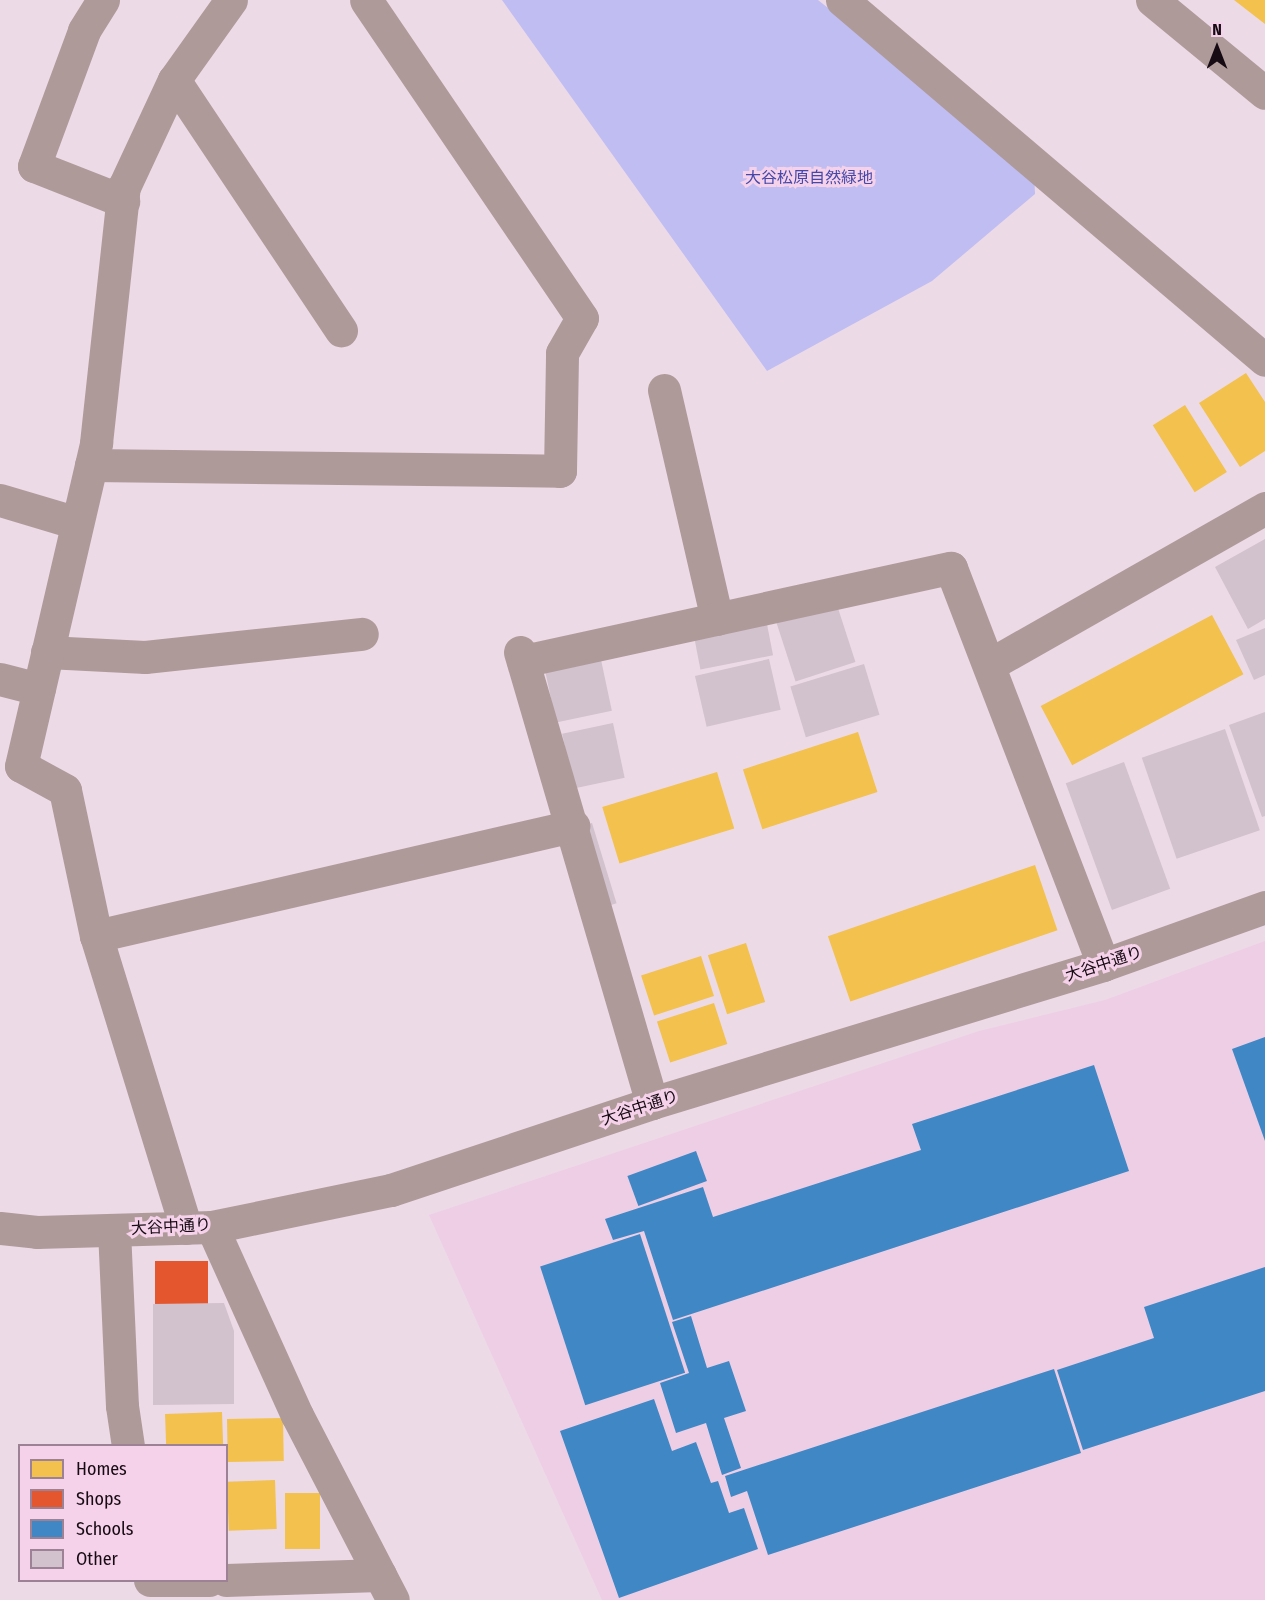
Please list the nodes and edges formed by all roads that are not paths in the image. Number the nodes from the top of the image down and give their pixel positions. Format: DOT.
graph roads {
  1 [pos="103,0"];
  2 [pos="231,0"];
  3 [pos="366,0"];
  4 [pos="842,0"];
  5 [pos="1152,0"];
  6 [pos="174,80"];
  7 [pos="1265,93"];
  8 [pos="123,201"];
  9 [pos="341,330"];
  10 [pos="1265,360"];
  11 [pos="664,390"];
  12 [pos="91,465"];
  13 [pos="0,500"];
  14 [pos="1265,508"];
  15 [pos="77,523"];
  16 [pos="717,618"];
  17 [pos="362,634"];
  18 [pos="48,652"];
  19 [pos="989,665"];
  20 [pos="0,678"];
  21 [pos="39,688"];
  22 [pos="573,826"];
  23 [pos="1265,907"];
  24 [pos="96,936"];
  25 [pos="1103,965"];
  26 [pos="652,1103"];
  27 [pos="199,1227"];
  28 [pos="0,1228"];
  29 [pos="114,1230"];
  30 [pos="128,1444"];
  31 [pos="228,1580"];
  32 [pos="386,1588"];
  1 -- 8 [label="street"];
  2 -- 6 [label="street"];
  3 -- 12 [label="street"];
  4 -- 10 [label="street"];
  5 -- 7 [label="street"];
  6 -- 8 [label="street"];
  6 -- 9 [label="street"];
  8 -- 12 [label="street"];
  11 -- 16 [label="street"];
  12 -- 15 [label="street"];
  13 -- 15 [label="street"];
  14 -- 19 [label="street"];
  15 -- 18 [label="street"];
  16 -- 19 [label="street"];
  16 -- 22 [label="street"];
  17 -- 18 [label="street"];
  18 -- 21 [label="street"];
  19 -- 25 [label="street"];
  20 -- 21 [label="street"];
  21 -- 24 [label="street"];
  22 -- 24 [label="street"];
  22 -- 26 [label="street"];
  23 -- 25 [label="street, 大谷中通り"];
  24 -- 27 [label="street"];
  25 -- 26 [label="street, 大谷中通り"];
  26 -- 27 [label="street, 大谷中通り"];
  27 -- 29 [label="street, 大谷中通り"];
  27 -- 32 [label="street"];
  28 -- 29 [label="street, 大谷中通り"];
  29 -- 30 [label="street"];
  31 -- 32 [label="street"];
}
